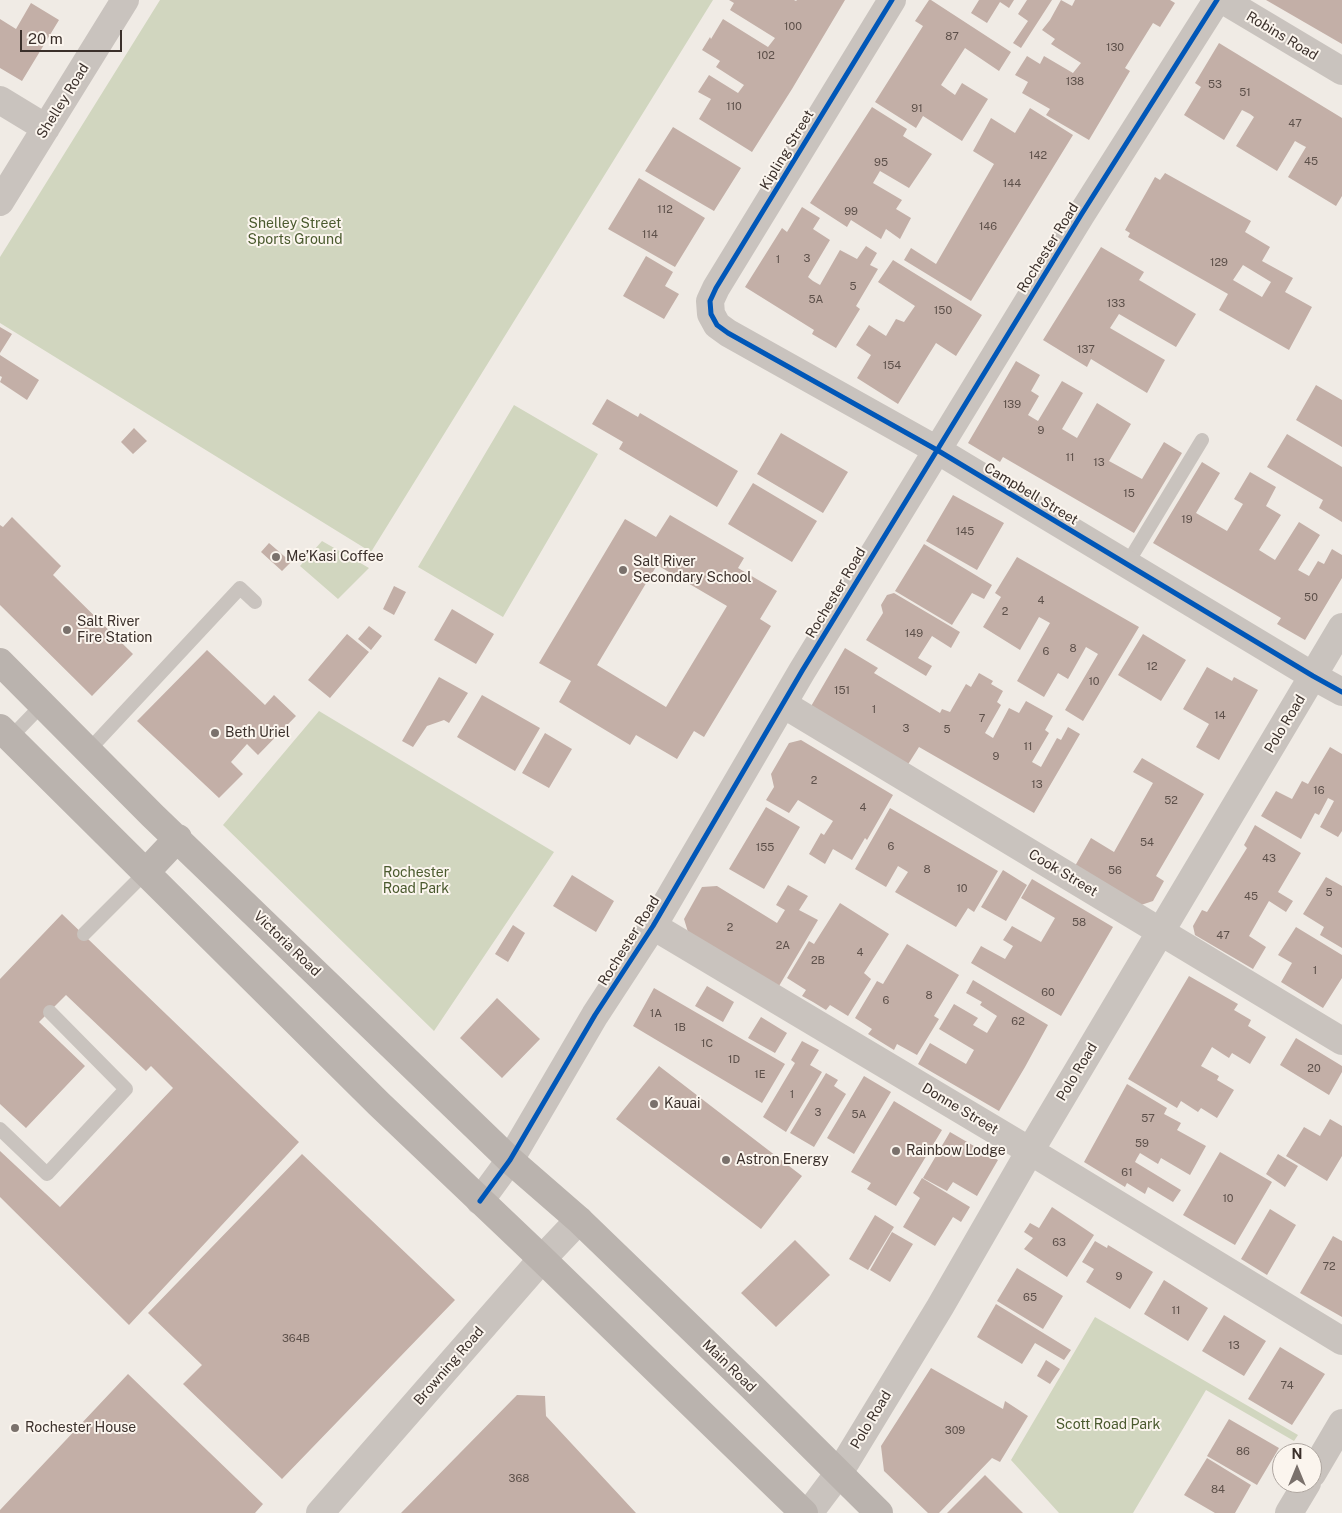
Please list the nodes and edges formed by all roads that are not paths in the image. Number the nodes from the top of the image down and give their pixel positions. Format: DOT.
graph roads {
  1 [pos="125,0"];
  2 [pos="892,0"];
  3 [pos="1217,0"];
  4 [pos="1223,0"];
  5 [pos="1342,71"];
  6 [pos="0,100"];
  7 [pos="46,128"];
  8 [pos="0,202"];
  9 [pos="711,314"];
  10 [pos="1202,440"];
  11 [pos="937,450"];
  12 [pos="1128,564"];
  13 [pos="255,602"];
  14 [pos="1342,627"];
  15 [pos="0,662"];
  16 [pos="1313,676"];
  17 [pos="1342,692"];
  18 [pos="784,704"];
  19 [pos="42,705"];
  20 [pos="5,733"];
  21 [pos="88,751"];
  22 [pos="178,838"];
  23 [pos="146,872"];
  24 [pos="654,926"];
  25 [pos="1161,932"];
  26 [pos="84,934"];
  27 [pos="50,1012"];
  28 [pos="1340,1034"];
  29 [pos="0,1129"];
  30 [pos="1030,1151"];
  31 [pos="510,1160"];
  32 [pos="480,1200"];
  33 [pos="578,1220"];
  34 [pos="542,1259"];
  35 [pos="1342,1341"];
  36 [pos="1342,1423"];
  37 [pos="1322,1457"];
  38 [pos="838,1473"];
  39 [pos="1301,1493"];
  40 [pos="800,1511"];
  41 [pos="320,1513"];
  42 [pos="878,1513"];
  43 [pos="1289,1513"];
  1 -- 7 [label="street, Shelley Road"];
  2 -- 9 [label="street, Kipling Street"];
  3 -- 11 [label="street, Rochester Road"];
  4 -- 5 [label="street, Robins Road"];
  6 -- 7 [label="street"];
  7 -- 8 [label="street, Shelley Road"];
  9 -- 11 [label="street, Campbell Street"];
  10 -- 12 [label="lane"];
  11 -- 12 [label="street, Campbell Street"];
  11 -- 18 [label="street, Rochester Road"];
  12 -- 16 [label="street, Campbell Street"];
  13 -- 21 [label="lane"];
  14 -- 16 [label="street, Polo Road"];
  15 -- 19 [label="main road, Victoria Road"];
  16 -- 17 [label="street, Campbell Street"];
  16 -- 25 [label="street, Polo Road"];
  18 -- 24 [label="street, Rochester Road"];
  18 -- 25 [label="street, Cook Street"];
  19 -- 20 [label="lane"];
  19 -- 21 [label="main road, Victoria Road"];
  20 -- 23 [label="main road"];
  21 -- 22 [label="main road, Victoria Road"];
  22 -- 23 [label="main road"];
  22 -- 31 [label="main road, Victoria Road"];
  23 -- 26 [label="lane"];
  23 -- 32 [label="main road"];
  24 -- 30 [label="street, Donne Street"];
  24 -- 31 [label="street, Rochester Road"];
  25 -- 28 [label="street, Cook Street"];
  25 -- 30 [label="street, Polo Road"];
  27 -- 29 [label="lane"];
  30 -- 35 [label="street, Donne Street"];
  30 -- 38 [label="street, Polo Road"];
  31 -- 32 [label="street, Rochester Road"];
  31 -- 33 [label="main road, Victoria Road"];
  32 -- 34 [label="main road"];
  33 -- 34 [label="street, Browning Road"];
  33 -- 38 [label="main road, Main Road"];
  34 -- 40 [label="main road"];
  34 -- 41 [label="street, Browning Road"];
  36 -- 37 [label="street"];
  38 -- 40 [label="street, Polo Road"];
  38 -- 42 [label="main road, Main Road"];
  39 -- 43 [label="street"];
}
